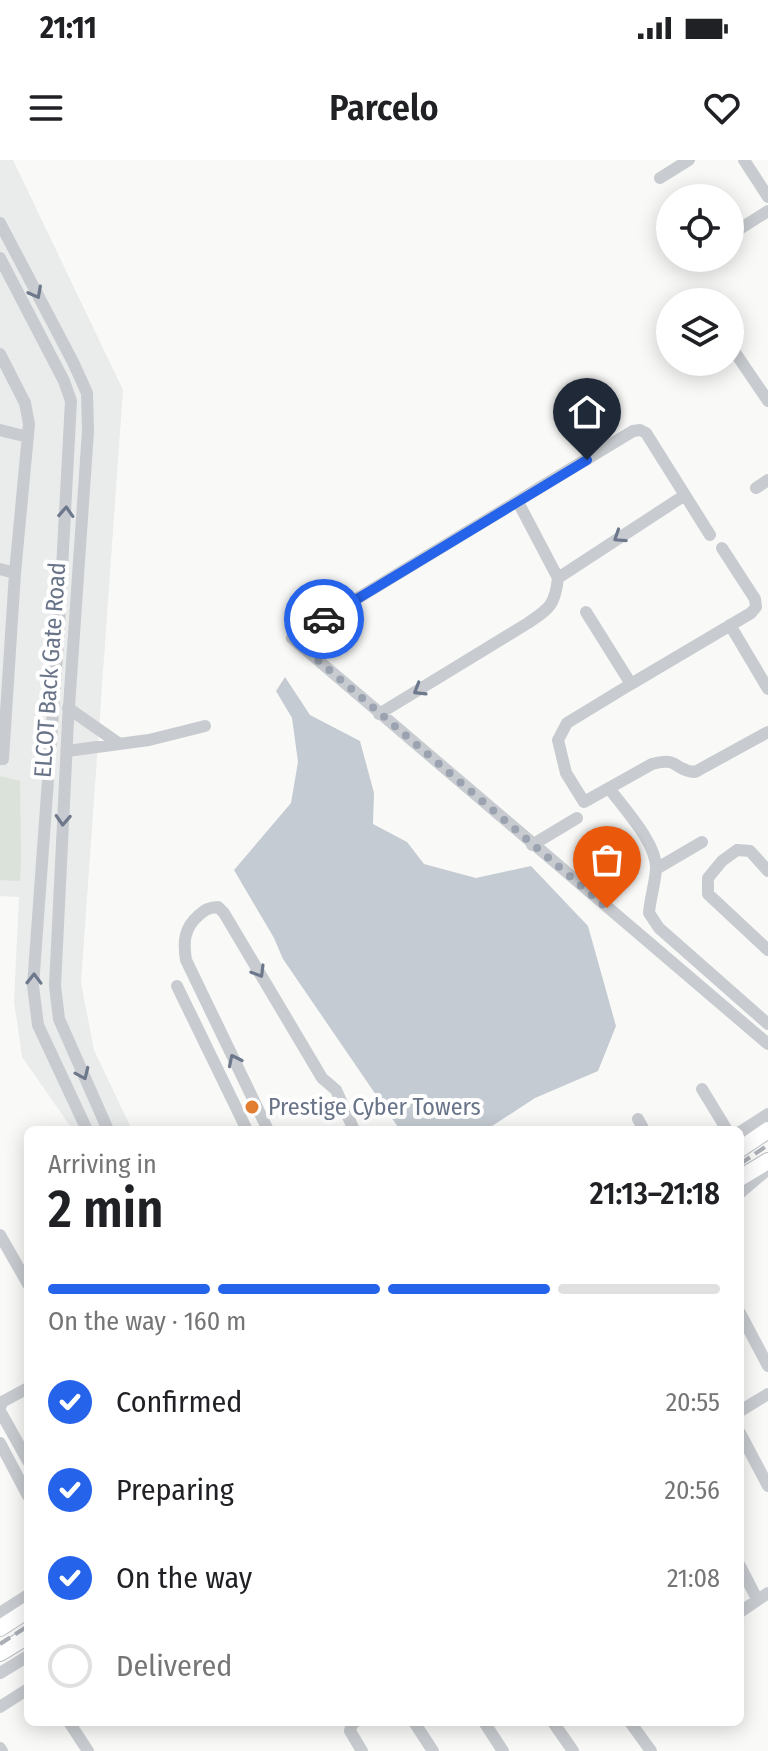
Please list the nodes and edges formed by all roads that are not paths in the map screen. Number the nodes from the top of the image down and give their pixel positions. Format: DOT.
graph roads {
  1 [pos="689,160"];
  2 [pos="744,160"];
  3 [pos="660,178"];
  4 [pos="768,197"];
  5 [pos="768,211"];
  6 [pos="0,223"];
  7 [pos="744,226"];
  8 [pos="0,258"];
  9 [pos="60,337"];
  10 [pos="46,345"];
  11 [pos="0,354"];
  12 [pos="744,366"];
  13 [pos="768,401"];
  14 [pos="0,430"];
  15 [pos="28,437"];
  16 [pos="768,480"];
  17 [pos="756,488"];
  18 [pos="685,495"];
  19 [pos="518,502"];
  20 [pos="710,535"];
  21 [pos="722,548"];
  22 [pos="0,569"];
  23 [pos="15,573"];
  24 [pos="558,578"];
  25 [pos="586,612"];
  26 [pos="730,625"];
  27 [pos="631,684"];
  28 [pos="768,689"];
  29 [pos="68,708"];
  30 [pos="379,714"];
  31 [pos="205,726"];
  32 [pos="768,732"];
  33 [pos="118,743"];
  34 [pos="67,751"];
  35 [pos="0,759"];
  36 [pos="609,788"];
  37 [pos="577,818"];
  38 [pos="702,842"];
  39 [pos="532,845"];
  40 [pos="656,869"];
  41 [pos="768,871"];
  42 [pos="42,875"];
  43 [pos="61,879"];
  44 [pos="768,950"];
  45 [pos="177,986"];
  46 [pos="768,1024"];
  47 [pos="768,1044"];
  48 [pos="702,1089"];
  49 [pos="768,1114"];
  50 [pos="85,1126"];
  51 [pos="106,1126"];
  52 [pos="245,1126"];
  53 [pos="266,1126"];
  54 [pos="352,1126"];
  55 [pos="725,1126"];
  56 [pos="744,1129"];
  57 [pos="768,1130"];
  58 [pos="744,1146"];
  59 [pos="768,1161"];
  60 [pos="768,1169"];
  61 [pos="744,1176"];
  62 [pos="744,1190"];
  63 [pos="0,1235"];
  64 [pos="24,1277"];
  65 [pos="744,1321"];
  66 [pos="768,1366"];
  67 [pos="24,1390"];
  68 [pos="768,1394"];
  69 [pos="0,1409"];
  70 [pos="744,1409"];
  71 [pos="744,1441"];
  72 [pos="0,1443"];
  73 [pos="24,1454"];
  74 [pos="768,1486"];
  75 [pos="24,1488"];
  76 [pos="744,1571"];
  77 [pos="762,1596"];
  78 [pos="24,1598"];
  79 [pos="744,1609"];
  80 [pos="0,1613"];
  81 [pos="24,1613"];
  82 [pos="0,1628"];
  83 [pos="24,1638"];
  84 [pos="0,1653"];
  85 [pos="24,1659"];
  86 [pos="0,1673"];
  87 [pos="24,1692"];
  88 [pos="0,1707"];
  89 [pos="72,1726"];
  90 [pos="352,1726"];
  91 [pos="417,1726"];
  92 [pos="487,1726"];
  93 [pos="556,1726"];
  94 [pos="633,1726"];
  95 [pos="88,1751"];
  96 [pos="362,1751"];
  97 [pos="433,1751"];
  98 [pos="503,1751"];
  99 [pos="573,1751"];
  100 [pos="651,1751"];
  1 -- 3 [label="street"];
  2 -- 4 [label="street"];
  5 -- 7 [label="street"];
  6 -- 9 [label="street, ELCOT Back Gate Road, one-way"];
  8 -- 10 [label="street, ELCOT Back Gate Road"];
  9 -- 10 [label="street"];
  9 -- 29 [label="street, ELCOT Back Gate Road"];
  42 -- 10 [label="street, ELCOT Back Gate Road, one-way"];
  11 -- 15 [label="street"];
  12 -- 13 [label="street"];
  14 -- 15 [label="street"];
  15 -- 23 [label="street"];
  16 -- 17 [label="street"];
  18 -- 19 [label="street"];
  18 -- 20 [label="street"];
  18 -- 24 [label="street, one-way"];
  19 -- 24 [label="street"];
  19 -- 30 [label="street"];
  21 -- 26 [label="street"];
  22 -- 23 [label="street"];
  23 -- 35 [label="street"];
  24 -- 30 [label="street, one-way"];
  25 -- 27 [label="street"];
  26 -- 27 [label="street"];
  26 -- 28 [label="street"];
  27 -- 36 [label="street"];
  29 -- 33 [label="street"];
  29 -- 34 [label="street, ELCOT Back Gate Road"];
  30 -- 39 [label="street"];
  31 -- 33 [label="street"];
  32 -- 36 [label="street"];
  33 -- 34 [label="street"];
  34 -- 43 [label="street, ELCOT Back Gate Road, one-way"];
  36 -- 40 [label="street"];
  37 -- 39 [label="street"];
  38 -- 40 [label="street"];
  39 -- 47 [label="street"];
  40 -- 46 [label="street"];
  41 -- 44 [label="street"];
  42 -- 43 [label="street"];
  50 -- 42 [label="street, ELCOT Back Gate Road, one-way"];
  43 -- 51 [label="street, ELCOT Back Gate Road, one-way"];
  45 -- 52 [label="street"];
  48 -- 55 [label="street"];
  49 -- 56 [label="street"];
  53 -- 54 [label="street, one-way"];
  57 -- 58 [label="main road"];
  59 -- 61 [label="main road"];
  60 -- 62 [label="street"];
  63 -- 64 [label="street"];
  65 -- 66 [label="street"];
  67 -- 69 [label="street"];
  68 -- 70 [label="street"];
  69 -- 73 [label="street"];
  71 -- 74 [label="street"];
  72 -- 75 [label="street"];
  76 -- 77 [label="street"];
  77 -- 79 [label="street"];
  78 -- 80 [label="street"];
  81 -- 82 [label="main road"];
  83 -- 84 [label="main road"];
  85 -- 86 [label="street"];
  87 -- 88 [label="street"];
  89 -- 95 [label="street"];
  90 -- 96 [label="street"];
  91 -- 97 [label="street"];
  92 -- 98 [label="street"];
  93 -- 99 [label="street"];
  94 -- 100 [label="street"];
}
